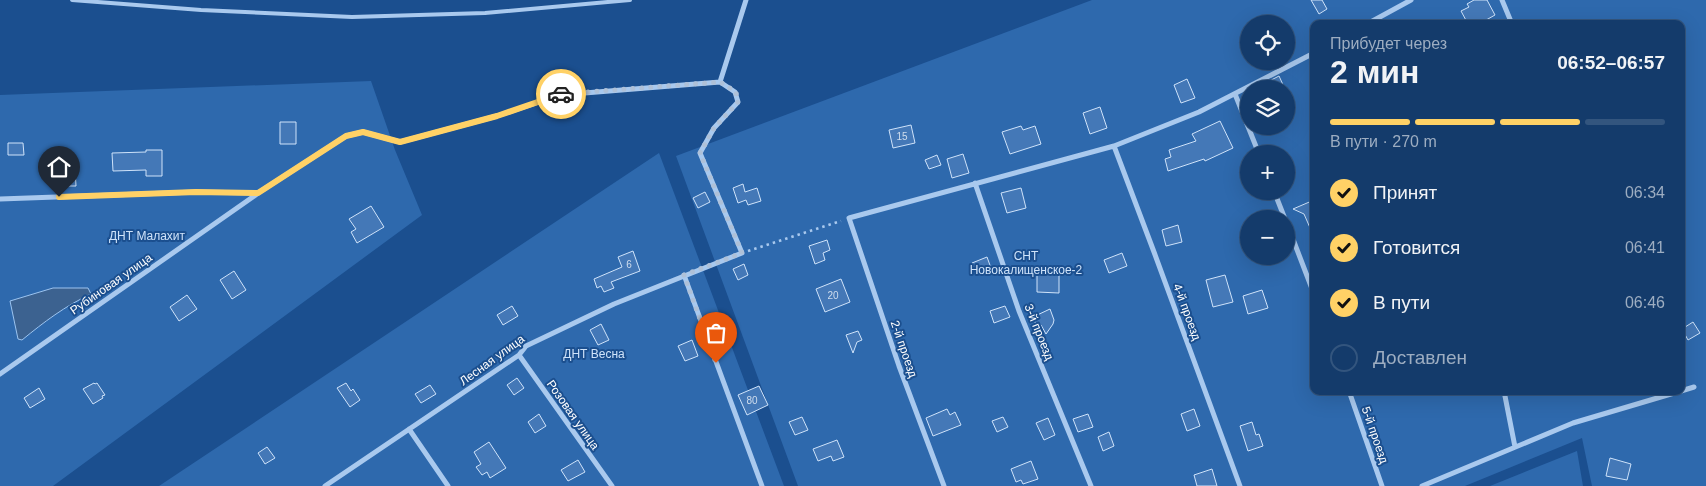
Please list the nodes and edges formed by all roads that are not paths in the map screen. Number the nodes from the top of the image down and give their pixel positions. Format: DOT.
graph roads {
  1 [pos="72,0"];
  2 [pos="630,0"];
  3 [pos="746,0"];
  4 [pos="1411,0"];
  5 [pos="1502,0"];
  6 [pos="1374,20"];
  7 [pos="1510,20"];
  8 [pos="1310,55"];
  9 [pos="720,82"];
  10 [pos="1235,94"];
  11 [pos="1255,145"];
  12 [pos="1114,146"];
  13 [pos="975,183"];
  14 [pos="258,193"];
  15 [pos="0,199"];
  16 [pos="1295,244"];
  17 [pos="684,275"];
  18 [pos="1310,283"];
  19 [pos="519,355"];
  20 [pos="0,374"];
  21 [pos="1694,387"];
  22 [pos="1685,390"];
  23 [pos="1351,395"];
  24 [pos="1505,395"];
  25 [pos="1654,395"];
  26 [pos="1666,395"];
  27 [pos="1655,398"];
  28 [pos="409,429"];
  29 [pos="1515,447"];
  30 [pos="325,486"];
  31 [pos="448,486"];
  32 [pos="612,486"];
  33 [pos="762,486"];
  34 [pos="944,486"];
  35 [pos="1091,486"];
  36 [pos="1240,486"];
  37 [pos="1382,486"];
  38 [pos="1422,486"];
  1 -- 2 [label="lane"];
  3 -- 9 [label="street"];
  4 -- 6 [label="street"];
  5 -- 7 [label="street"];
  8 -- 10 [label="street"];
  9 -- 14 [label="street, Рубиновая улица"];
  9 -- 17 [label="street, Лесная улица"];
  10 -- 11 [label="street"];
  10 -- 12 [label="street"];
  12 -- 13 [label="street"];
  12 -- 36 [label="street, 4-й проезд"];
  13 -- 34 [label="street, 2-й проезд"];
  13 -- 35 [label="street, 3-й проезд"];
  14 -- 15 [label="street"];
  14 -- 20 [label="street, Рубиновая улица"];
  16 -- 18 [label="street"];
  17 -- 19 [label="street, Лесная улица"];
  17 -- 33 [label="street"];
  19 -- 28 [label="street, Лесная улица"];
  19 -- 32 [label="street, Розовая улица"];
  21 -- 22 [label="street"];
  23 -- 37 [label="street, 5-й проезд"];
  24 -- 29 [label="street"];
  25 -- 27 [label="street"];
  26 -- 27 [label="street"];
  27 -- 29 [label="street"];
  28 -- 30 [label="street, Лесная улица"];
  28 -- 31 [label="street"];
  29 -- 38 [label="street"];
}
